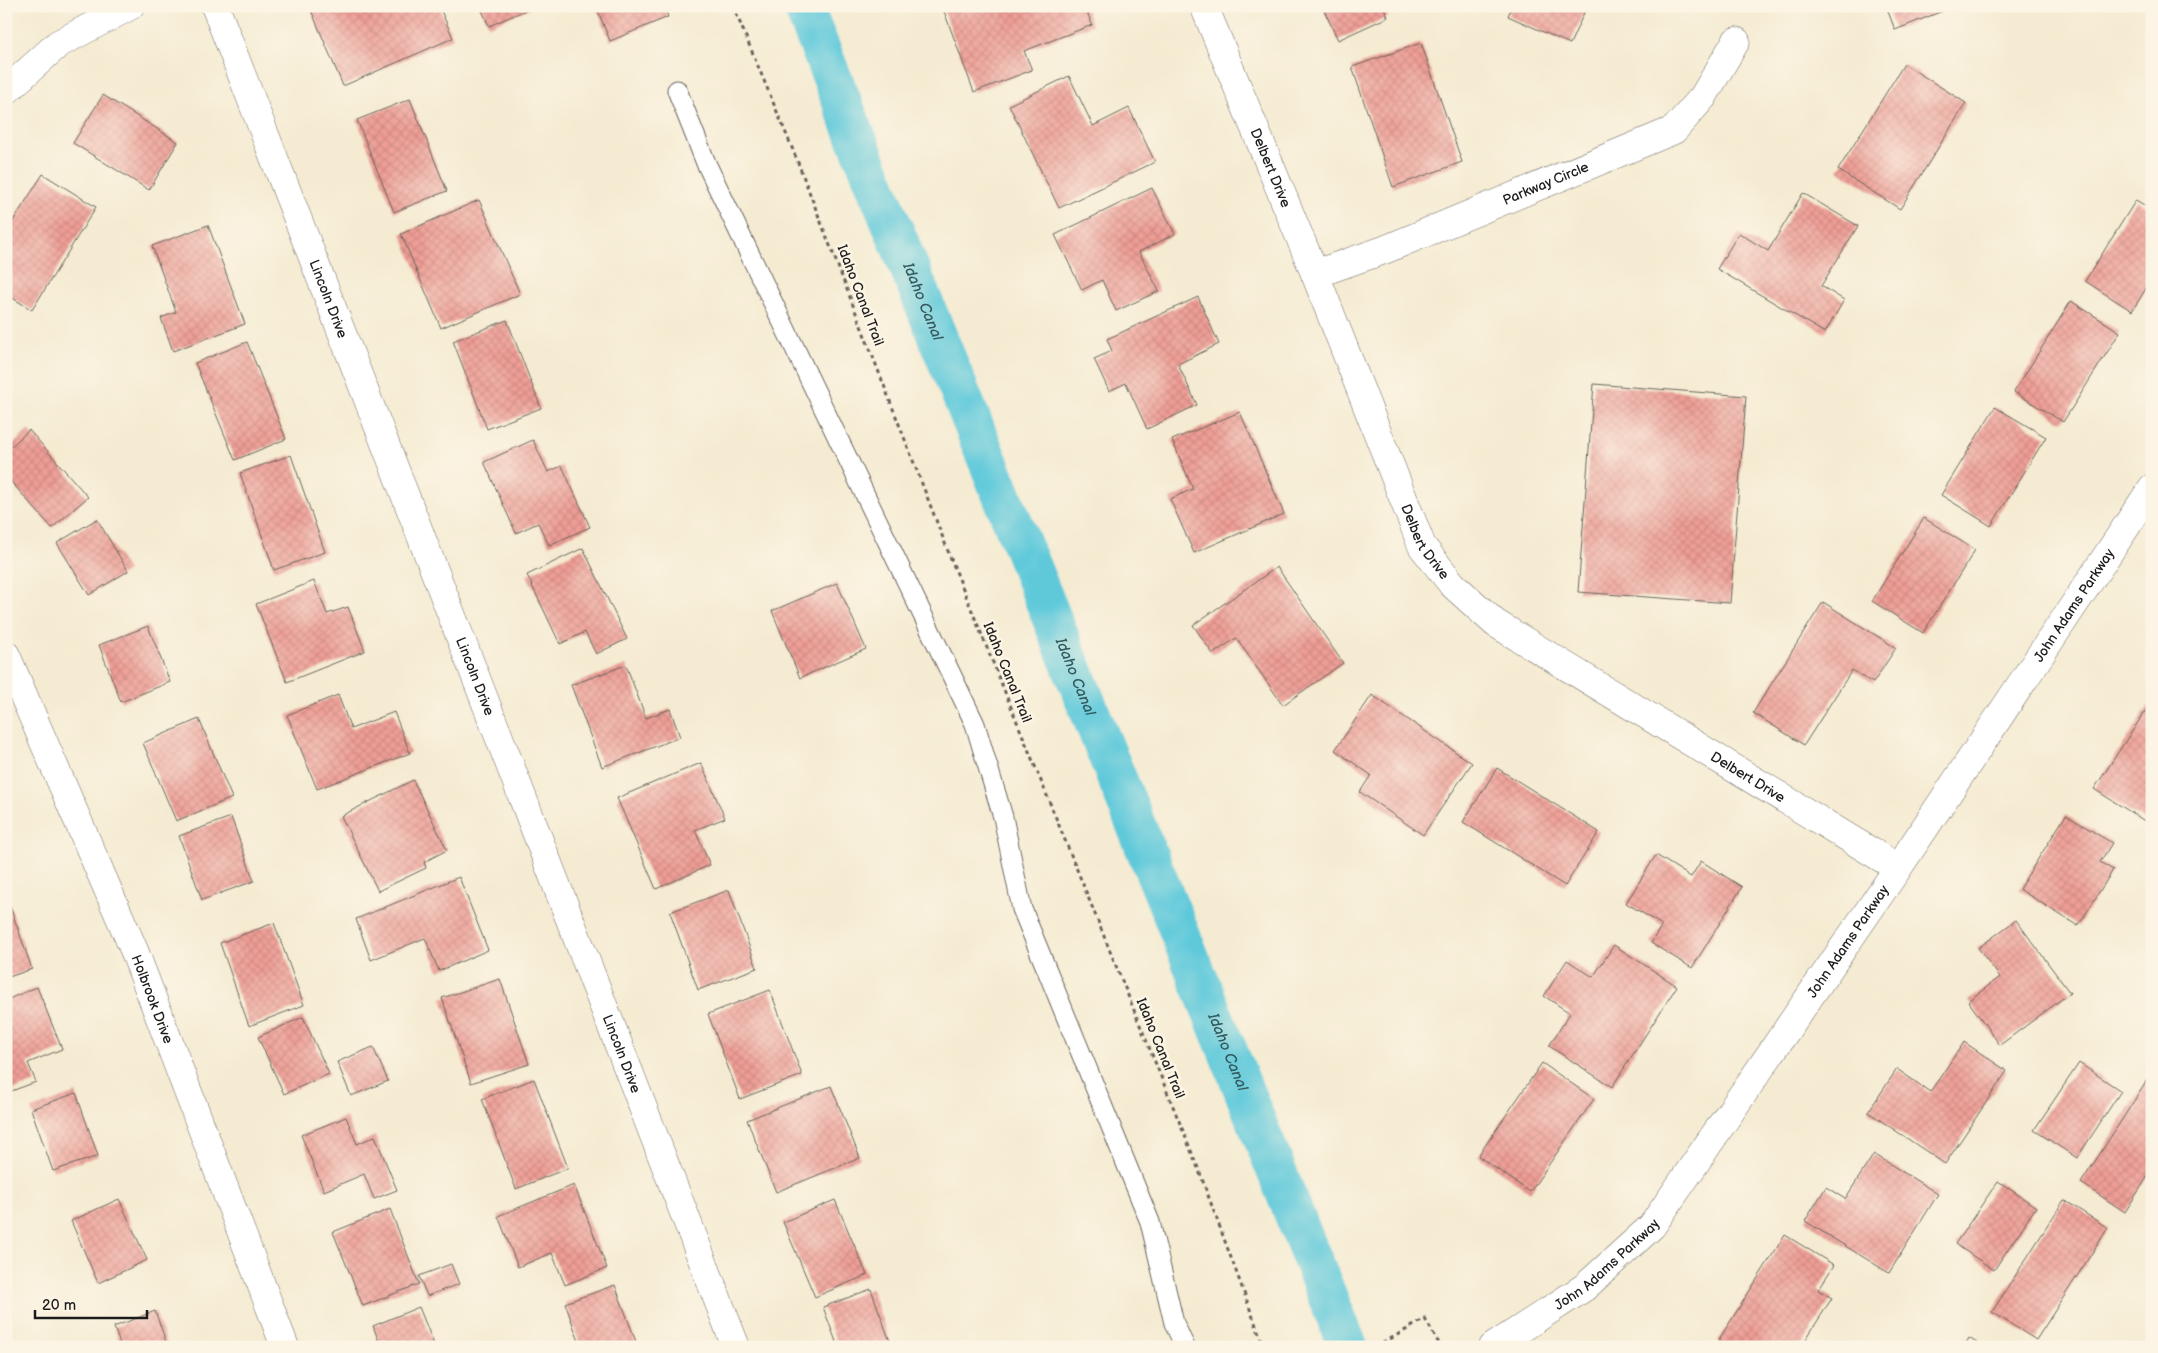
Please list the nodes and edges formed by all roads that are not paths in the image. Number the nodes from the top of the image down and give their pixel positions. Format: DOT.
graph roads {
  1 [pos="130,6"];
  2 [pos="215,6"];
  3 [pos="1204,6"];
  4 [pos="1736,41"];
  5 [pos="677,90"];
  6 [pos="6,91"];
  7 [pos="1315,274"];
  8 [pos="2152,488"];
  9 [pos="6,655"];
  10 [pos="1898,868"];
  11 [pos="285,1347"];
  12 [pos="736,1347"];
  13 [pos="1185,1347"];
  14 [pos="1493,1347"];
  1 -- 6 [label="street"];
  2 -- 12 [label="street, Lincoln Drive"];
  3 -- 7 [label="street, Delbert Drive"];
  4 -- 7 [label="street, Parkway Circle"];
  5 -- 13 [label="lane"];
  7 -- 10 [label="street, Delbert Drive"];
  8 -- 10 [label="street, John Adams Parkway"];
  9 -- 11 [label="street, Holbrook Drive"];
  10 -- 14 [label="street, John Adams Parkway"];
}
